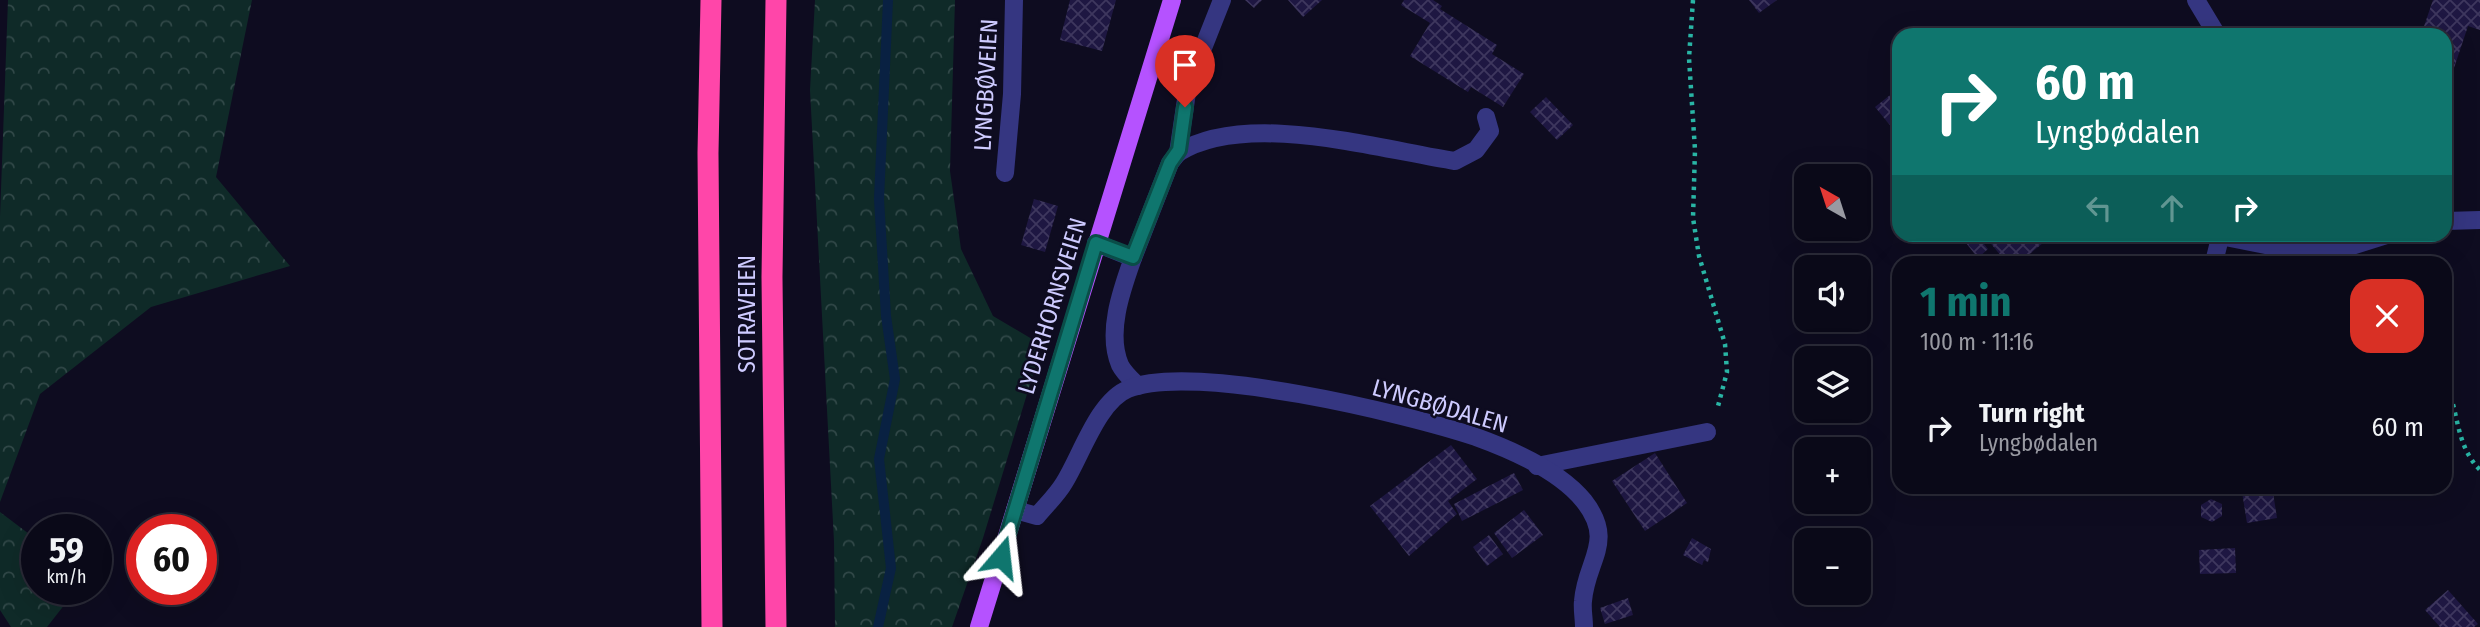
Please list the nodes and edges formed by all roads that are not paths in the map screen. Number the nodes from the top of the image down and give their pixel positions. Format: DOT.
graph roads {
  1 [pos="711,0"];
  2 [pos="776,0"];
  3 [pos="1014,0"];
  4 [pos="1172,0"];
  5 [pos="1222,0"];
  6 [pos="2196,0"];
  7 [pos="2213,28"];
  8 [pos="1486,117"];
  9 [pos="1178,153"];
  10 [pos="1005,173"];
  11 [pos="2480,220"];
  12 [pos="2452,221"];
  13 [pos="2248,242"];
  14 [pos="2364,242"];
  15 [pos="1096,243"];
  16 [pos="1133,257"];
  17 [pos="1138,386"];
  18 [pos="1707,432"];
  19 [pos="1537,466"];
  20 [pos="1015,510"];
  21 [pos="712,627"];
  22 [pos="776,627"];
  23 [pos="979,627"];
  24 [pos="1584,627"];
  1 -- 21 [label="highway, SOTRAVEIEN"];
  2 -- 22 [label="highway, SOTRAVEIEN"];
  3 -- 10 [label="street, LYNGBØVEIEN"];
  4 -- 15 [label="main road, LYDERHORNSVEIEN"];
  5 -- 9 [label="street"];
  6 -- 7 [label="street"];
  8 -- 9 [label="street"];
  9 -- 16 [label="street"];
  11 -- 12 [label="street"];
  13 -- 14 [label="street"];
  15 -- 16 [label="street"];
  15 -- 20 [label="main road, LYDERHORNSVEIEN"];
  16 -- 17 [label="street"];
  17 -- 19 [label="street, LYNGBØDALEN"];
  17 -- 20 [label="street, LYNGBØDALEN"];
  18 -- 19 [label="street"];
  19 -- 24 [label="street, LYNGBØDALEN"];
  20 -- 23 [label="main road, LYDERHORNSVEIEN"];
}
